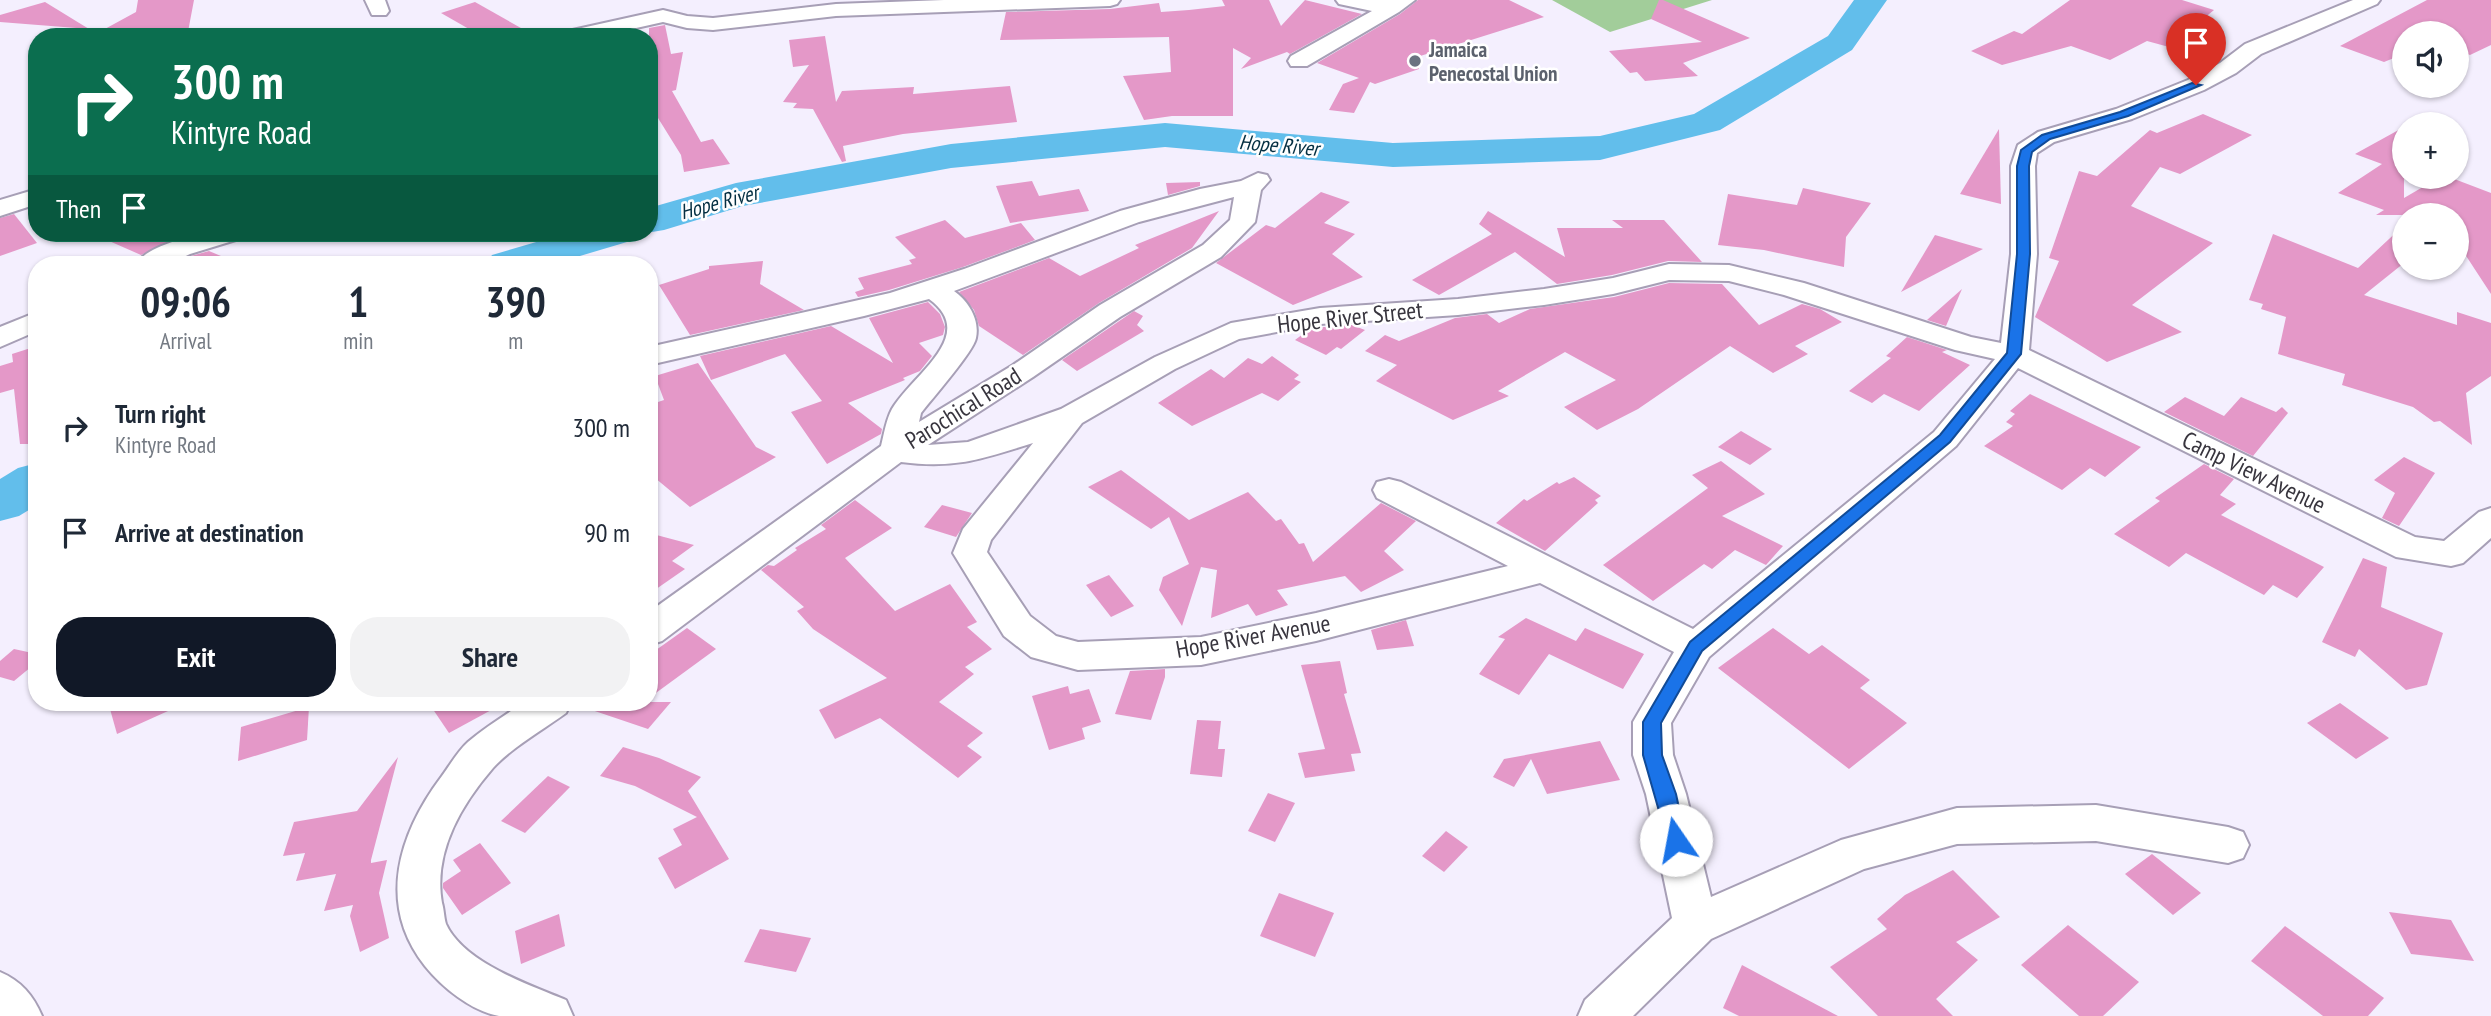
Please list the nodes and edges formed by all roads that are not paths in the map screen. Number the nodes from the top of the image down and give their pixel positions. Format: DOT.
graph roads {
  1 [pos="680,0"];
  2 [pos="1110,0"];
  3 [pos="1346,0"];
  4 [pos="2365,2"];
  5 [pos="1398,4"];
  6 [pos="663,16"];
  7 [pos="608,28"];
  8 [pos="1299,61"];
  9 [pos="28,199"];
  10 [pos="0,208"];
  11 [pos="201,242"];
  12 [pos="165,256"];
  13 [pos="933,289"];
  14 [pos="28,324"];
  15 [pos="0,338"];
  16 [pos="658,354"];
  17 [pos="2014,354"];
  18 [pos="1072,416"];
  19 [pos="895,450"];
  20 [pos="1389,490"];
  21 [pos="2491,520"];
  22 [pos="1541,570"];
  23 [pos="658,624"];
  24 [pos="1696,647"];
  25 [pos="540,711"];
  26 [pos="2228,845"];
  27 [pos="1695,925"];
  28 [pos="0,994"];
  29 [pos="19,1016"];
  30 [pos="551,1016"];
  31 [pos="1601,1016"];
  1 -- 6 [label="street"];
  2 -- 6 [label="street"];
  3 -- 5 [label="street"];
  4 -- 17 [label="street"];
  5 -- 8 [label="street"];
  6 -- 7 [label="street"];
  9 -- 10 [label="street"];
  11 -- 12 [label="street"];
  13 -- 16 [label="street"];
  13 -- 19 [label="street"];
  13 -- 19 [label="street, Parochical Road"];
  14 -- 15 [label="street"];
  17 -- 18 [label="street, Hope River Street"];
  17 -- 21 [label="street, Camp View Avenue"];
  17 -- 24 [label="street"];
  18 -- 19 [label="street, Hope River Street"];
  18 -- 22 [label="street, Hope River Avenue"];
  19 -- 23 [label="street, Parochical Road"];
  20 -- 22 [label="street"];
  22 -- 24 [label="street"];
  24 -- 27 [label="street"];
  25 -- 30 [label="street"];
  26 -- 27 [label="street"];
  27 -- 31 [label="street"];
  28 -- 29 [label="street"];
}
